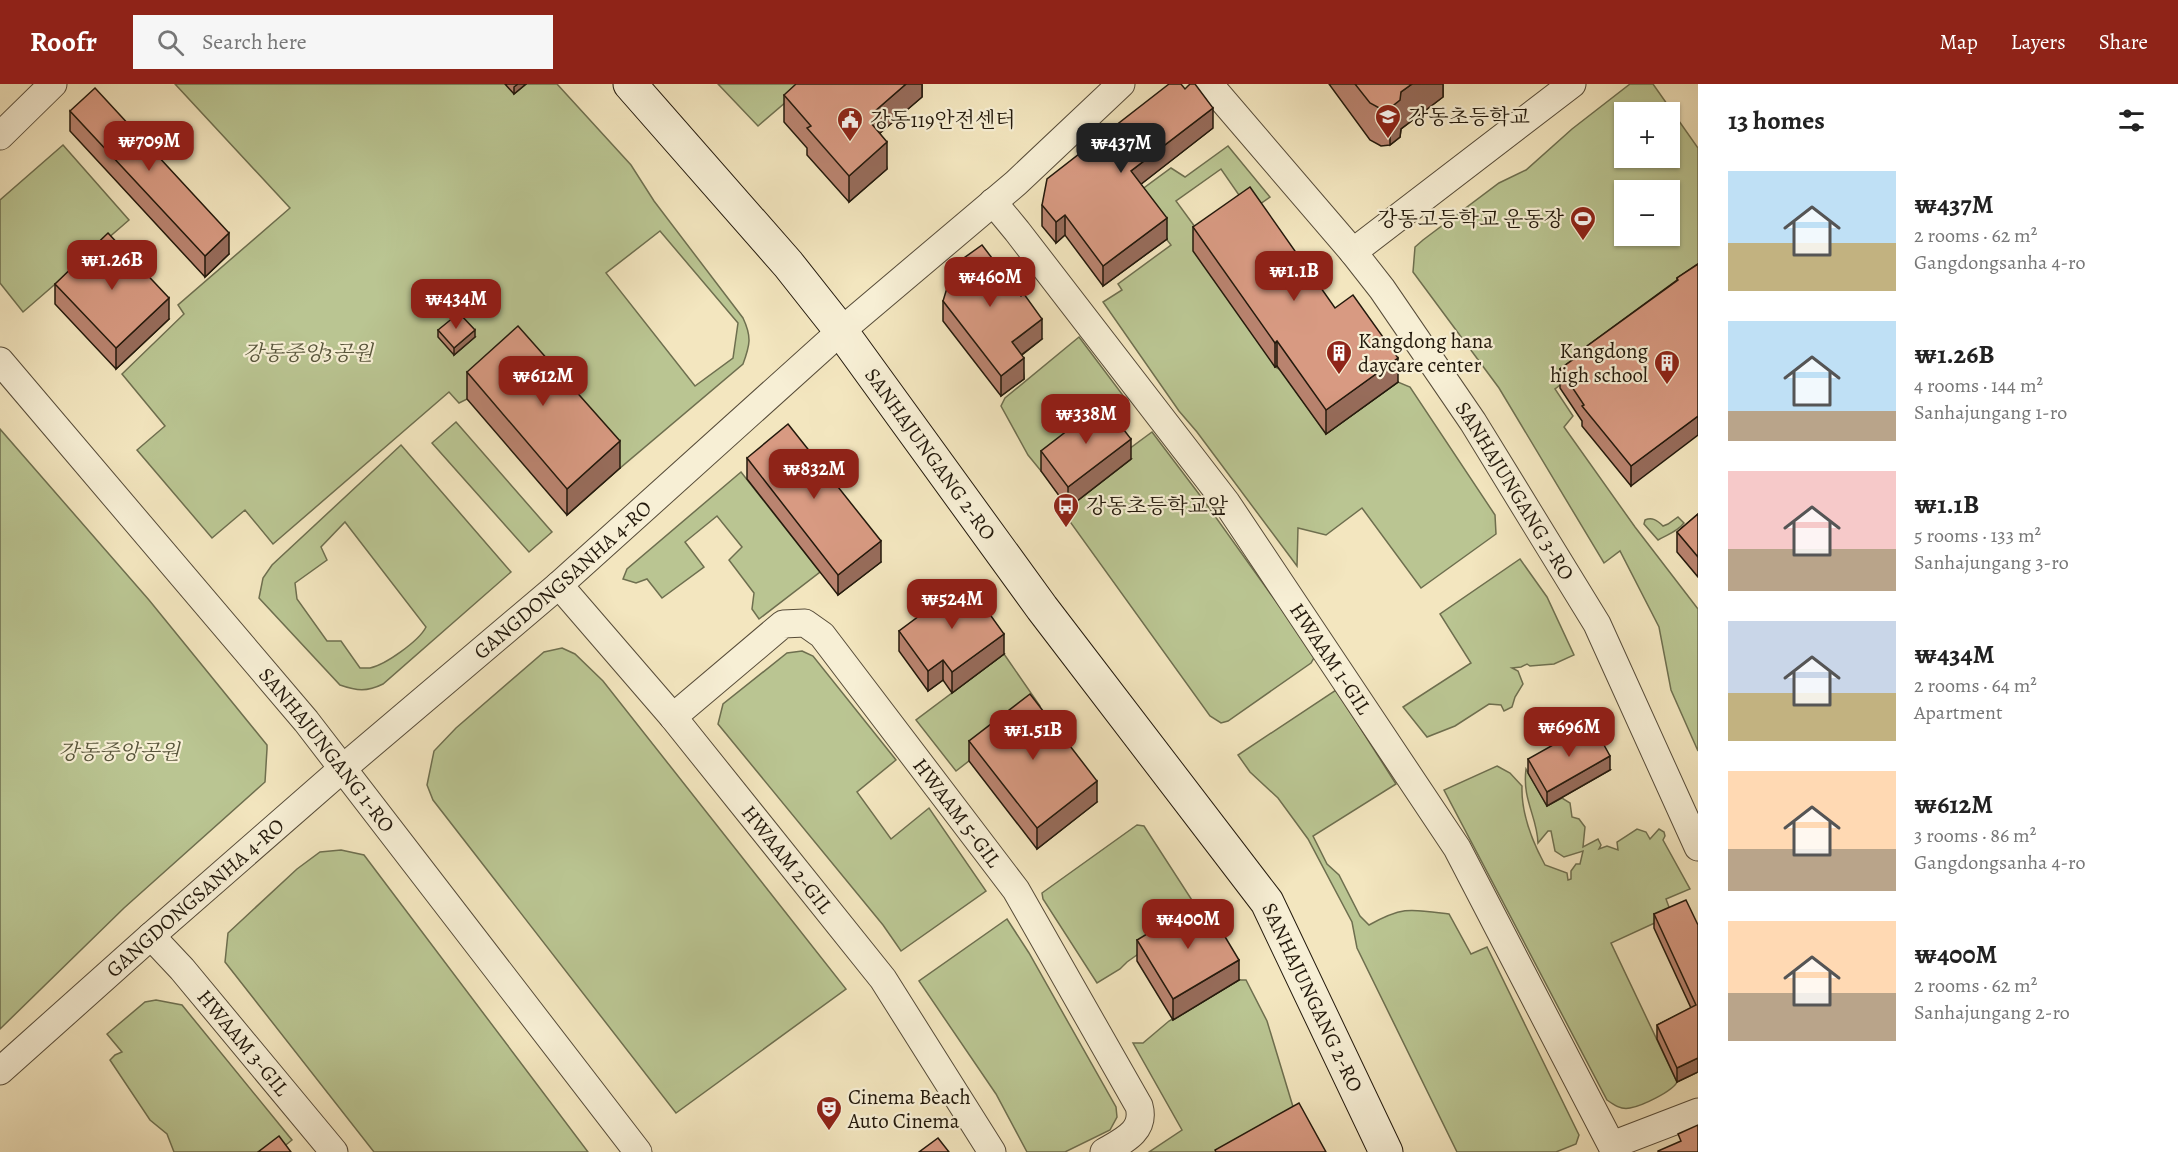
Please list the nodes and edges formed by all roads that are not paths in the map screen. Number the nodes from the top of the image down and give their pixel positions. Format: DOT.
graph roads {
  1 [pos="53,84"];
  2 [pos="630,84"];
  3 [pos="1121,84"];
  4 [pos="1209,84"];
  5 [pos="1572,84"];
  6 [pos="0,136"];
  7 [pos="993,202"];
  8 [pos="1353,252"];
  9 [pos="842,331"];
  10 [pos="0,361"];
  11 [pos="559,585"];
  12 [pos="673,717"];
  13 [pos="342,769"];
  14 [pos="1698,847"];
  15 [pos="151,936"];
  16 [pos="0,1071"];
  17 [pos="1698,1112"];
  18 [pos="1613,1149"];
  19 [pos="334,1152"];
  20 [pos="638,1152"];
  21 [pos="993,1152"];
  22 [pos="1104,1152"];
  23 [pos="1386,1152"];
  1 -- 6 [label="street"];
  2 -- 9 [label="main road, SANHAJUNGANG 2-RO"];
  3 -- 7 [label="street, GANGDONGSANHA 4-RO"];
  4 -- 8 [label="street, SANHAJUNGANG 3-RO"];
  5 -- 8 [label="street"];
  7 -- 9 [label="street, GANGDONGSANHA 4-RO"];
  7 -- 18 [label="street, HWAAM 1-GIL"];
  8 -- 14 [label="street, SANHAJUNGANG 3-RO"];
  9 -- 11 [label="street, GANGDONGSANHA 4-RO"];
  9 -- 23 [label="main road, SANHAJUNGANG 2-RO"];
  10 -- 13 [label="street, SANHAJUNGANG 1-RO"];
  11 -- 12 [label="street, HWAAM 2-GIL"];
  11 -- 13 [label="street, GANGDONGSANHA 4-RO"];
  12 -- 21 [label="street, HWAAM 2-GIL"];
  12 -- 22 [label="street, HWAAM 5-GIL"];
  13 -- 15 [label="street, GANGDONGSANHA 4-RO"];
  13 -- 20 [label="street, SANHAJUNGANG 1-RO"];
  15 -- 16 [label="street, GANGDONGSANHA 4-RO"];
  15 -- 19 [label="street, HWAAM 3-GIL"];
  17 -- 18 [label="street"];
}
